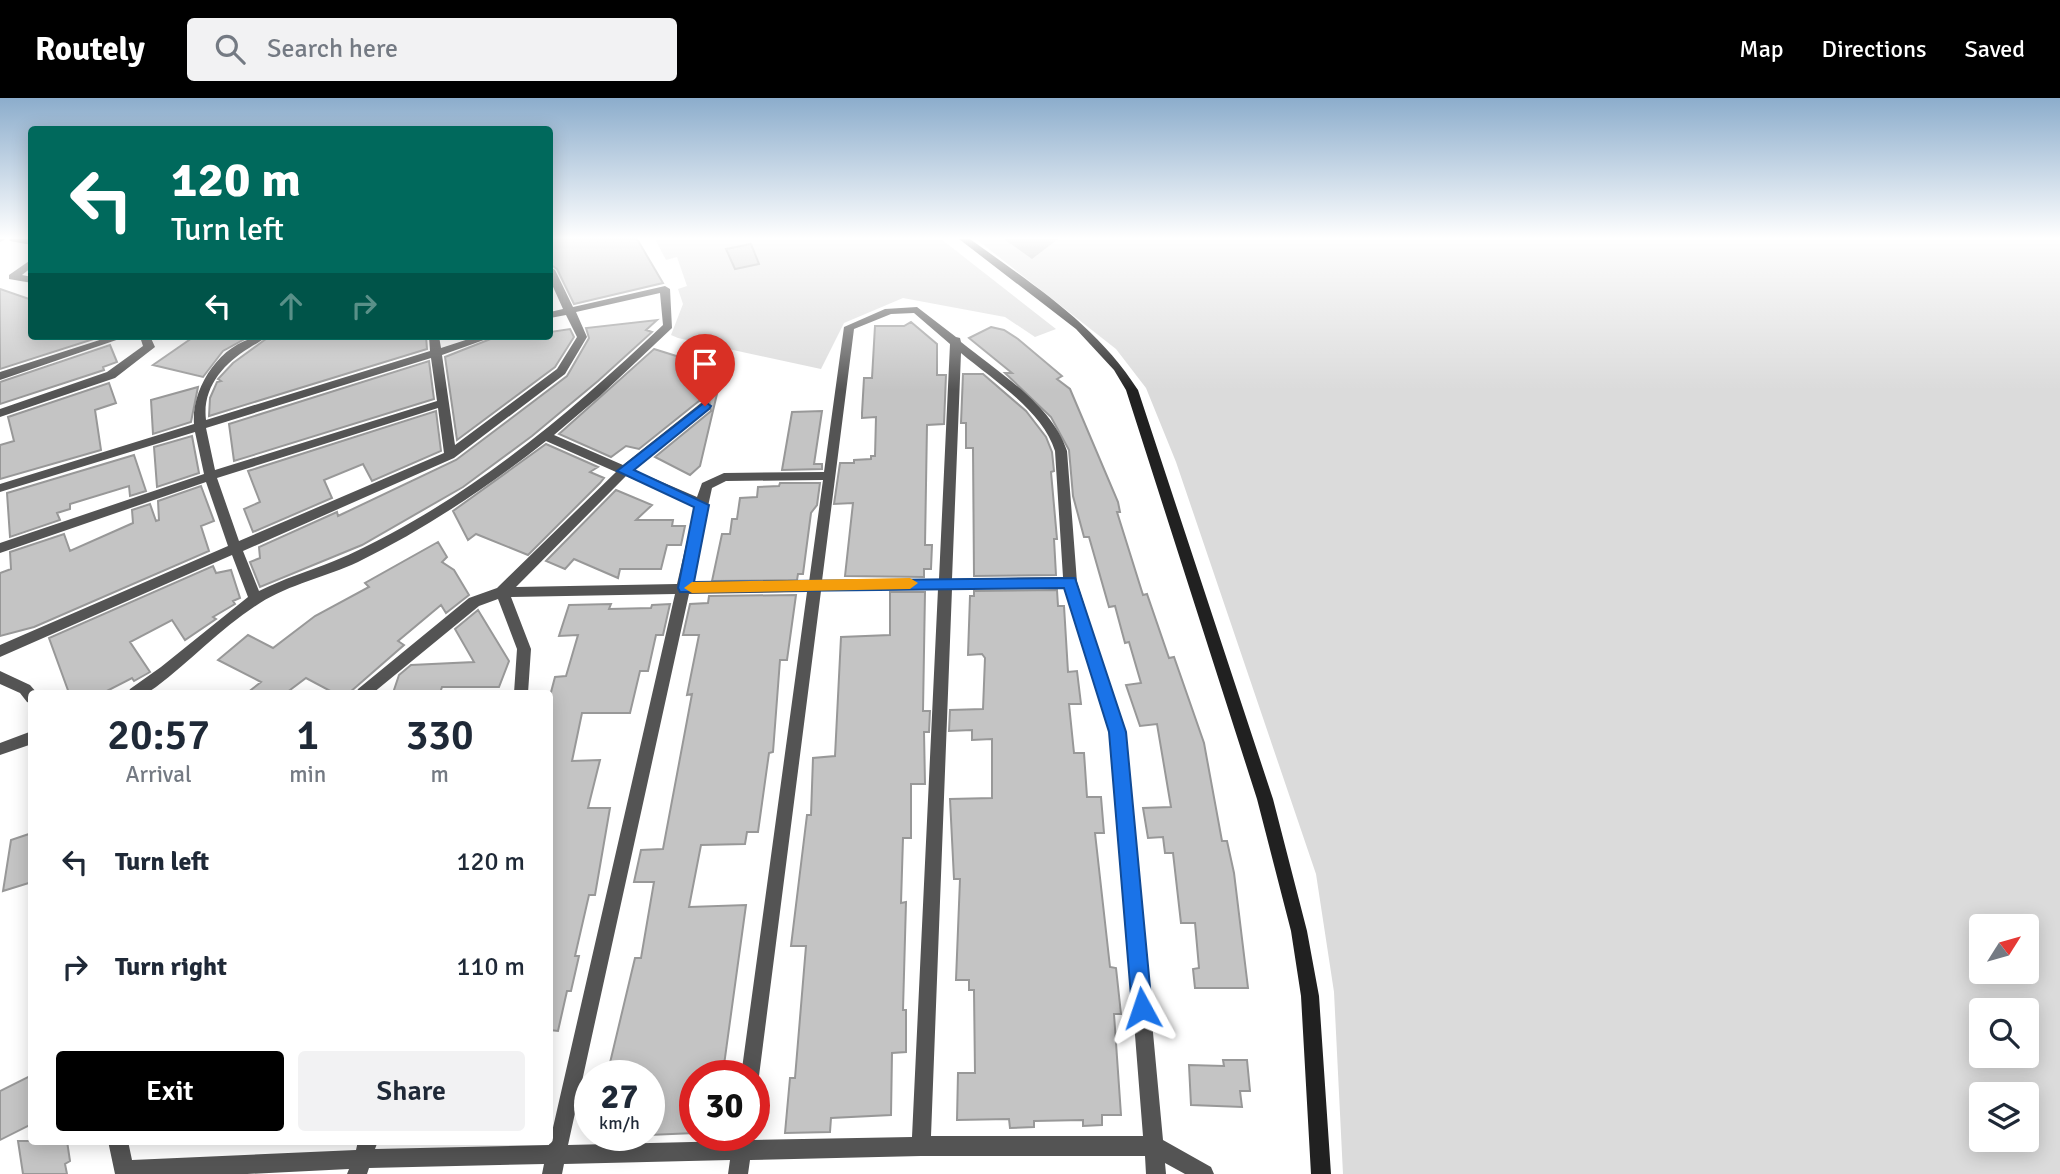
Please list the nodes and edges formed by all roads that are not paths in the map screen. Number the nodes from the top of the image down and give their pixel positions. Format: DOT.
graph roads {
  1 [pos="560,289"];
  2 [pos="664,289"];
  3 [pos="665,289"];
  4 [pos="1028,289"];
  5 [pos="570,310"];
  6 [pos="553,315"];
  7 [pos="111,340"];
  8 [pos="147,340"];
  9 [pos="254,340"];
  10 [pos="435,340"];
  11 [pos="477,340"];
  12 [pos="956,340"];
  13 [pos="437,354"];
  14 [pos="0,376"];
  15 [pos="442,403"];
  16 [pos="705,406"];
  17 [pos="0,413"];
  18 [pos="199,428"];
  19 [pos="545,436"];
  20 [pos="450,455"];
  21 [pos="624,471"];
  22 [pos="211,476"];
  23 [pos="829,476"];
  24 [pos="0,488"];
  25 [pos="702,505"];
  26 [pos="0,548"];
  27 [pos="236,550"];
  28 [pos="1070,582"];
  29 [pos="943,583"];
  30 [pos="813,586"];
  31 [pos="686,588"];
  32 [pos="502,592"];
  33 [pos="256,599"];
  34 [pos="0,651"];
  35 [pos="0,677"];
  36 [pos="139,690"];
  37 [pos="367,690"];
  38 [pos="521,690"];
  39 [pos="28,693"];
  40 [pos="28,738"];
  41 [pos="0,748"];
  42 [pos="752,1060"];
  43 [pos="770,1144"];
  44 [pos="119,1145"];
  45 [pos="921,1146"];
  46 [pos="1154,1146"];
  47 [pos="679,1151"];
  48 [pos="741,1151"];
  49 [pos="362,1158"];
  50 [pos="554,1165"];
  51 [pos="124,1172"];
  52 [pos="738,1174"];
  53 [pos="1156,1174"];
  54 [pos="1204,1174"];
  55 [pos="1321,1174"];
  1 -- 5 [label="street"];
  2 -- 5 [label="street"];
  3 -- 19 [label="street"];
  4 -- 55 [label="street"];
  5 -- 6 [label="street"];
  5 -- 20 [label="street"];
  7 -- 14 [label="street"];
  8 -- 17 [label="street"];
  9 -- 18 [label="street"];
  10 -- 13 [label="street"];
  11 -- 13 [label="street"];
  12 -- 23 [label="street"];
  12 -- 28 [label="street"];
  12 -- 29 [label="street"];
  13 -- 15 [label="street"];
  13 -- 18 [label="street"];
  15 -- 20 [label="street"];
  15 -- 22 [label="street"];
  16 -- 21 [label="street"];
  18 -- 22 [label="street"];
  18 -- 24 [label="street"];
  19 -- 21 [label="street"];
  19 -- 33 [label="street"];
  20 -- 27 [label="street"];
  21 -- 25 [label="street"];
  21 -- 32 [label="street"];
  22 -- 26 [label="street"];
  22 -- 27 [label="street"];
  23 -- 25 [label="street"];
  23 -- 30 [label="street"];
  25 -- 31 [label="street"];
  27 -- 33 [label="street"];
  27 -- 34 [label="street"];
  28 -- 29 [label="street"];
  28 -- 46 [label="street"];
  29 -- 30 [label="street"];
  29 -- 45 [label="street"];
  30 -- 31 [label="street"];
  30 -- 42 [label="street"];
  31 -- 32 [label="street"];
  31 -- 50 [label="street"];
  32 -- 37 [label="street"];
  32 -- 38 [label="street"];
  33 -- 36 [label="street"];
  35 -- 39 [label="street"];
  40 -- 41 [label="street"];
  43 -- 45 [label="street"];
  44 -- 51 [label="street"];
  45 -- 46 [label="street"];
  46 -- 53 [label="street"];
  46 -- 54 [label="street"];
  47 -- 50 [label="street"];
  48 -- 52 [label="street"];
  49 -- 50 [label="street"];
  49 -- 51 [label="street"];
}
